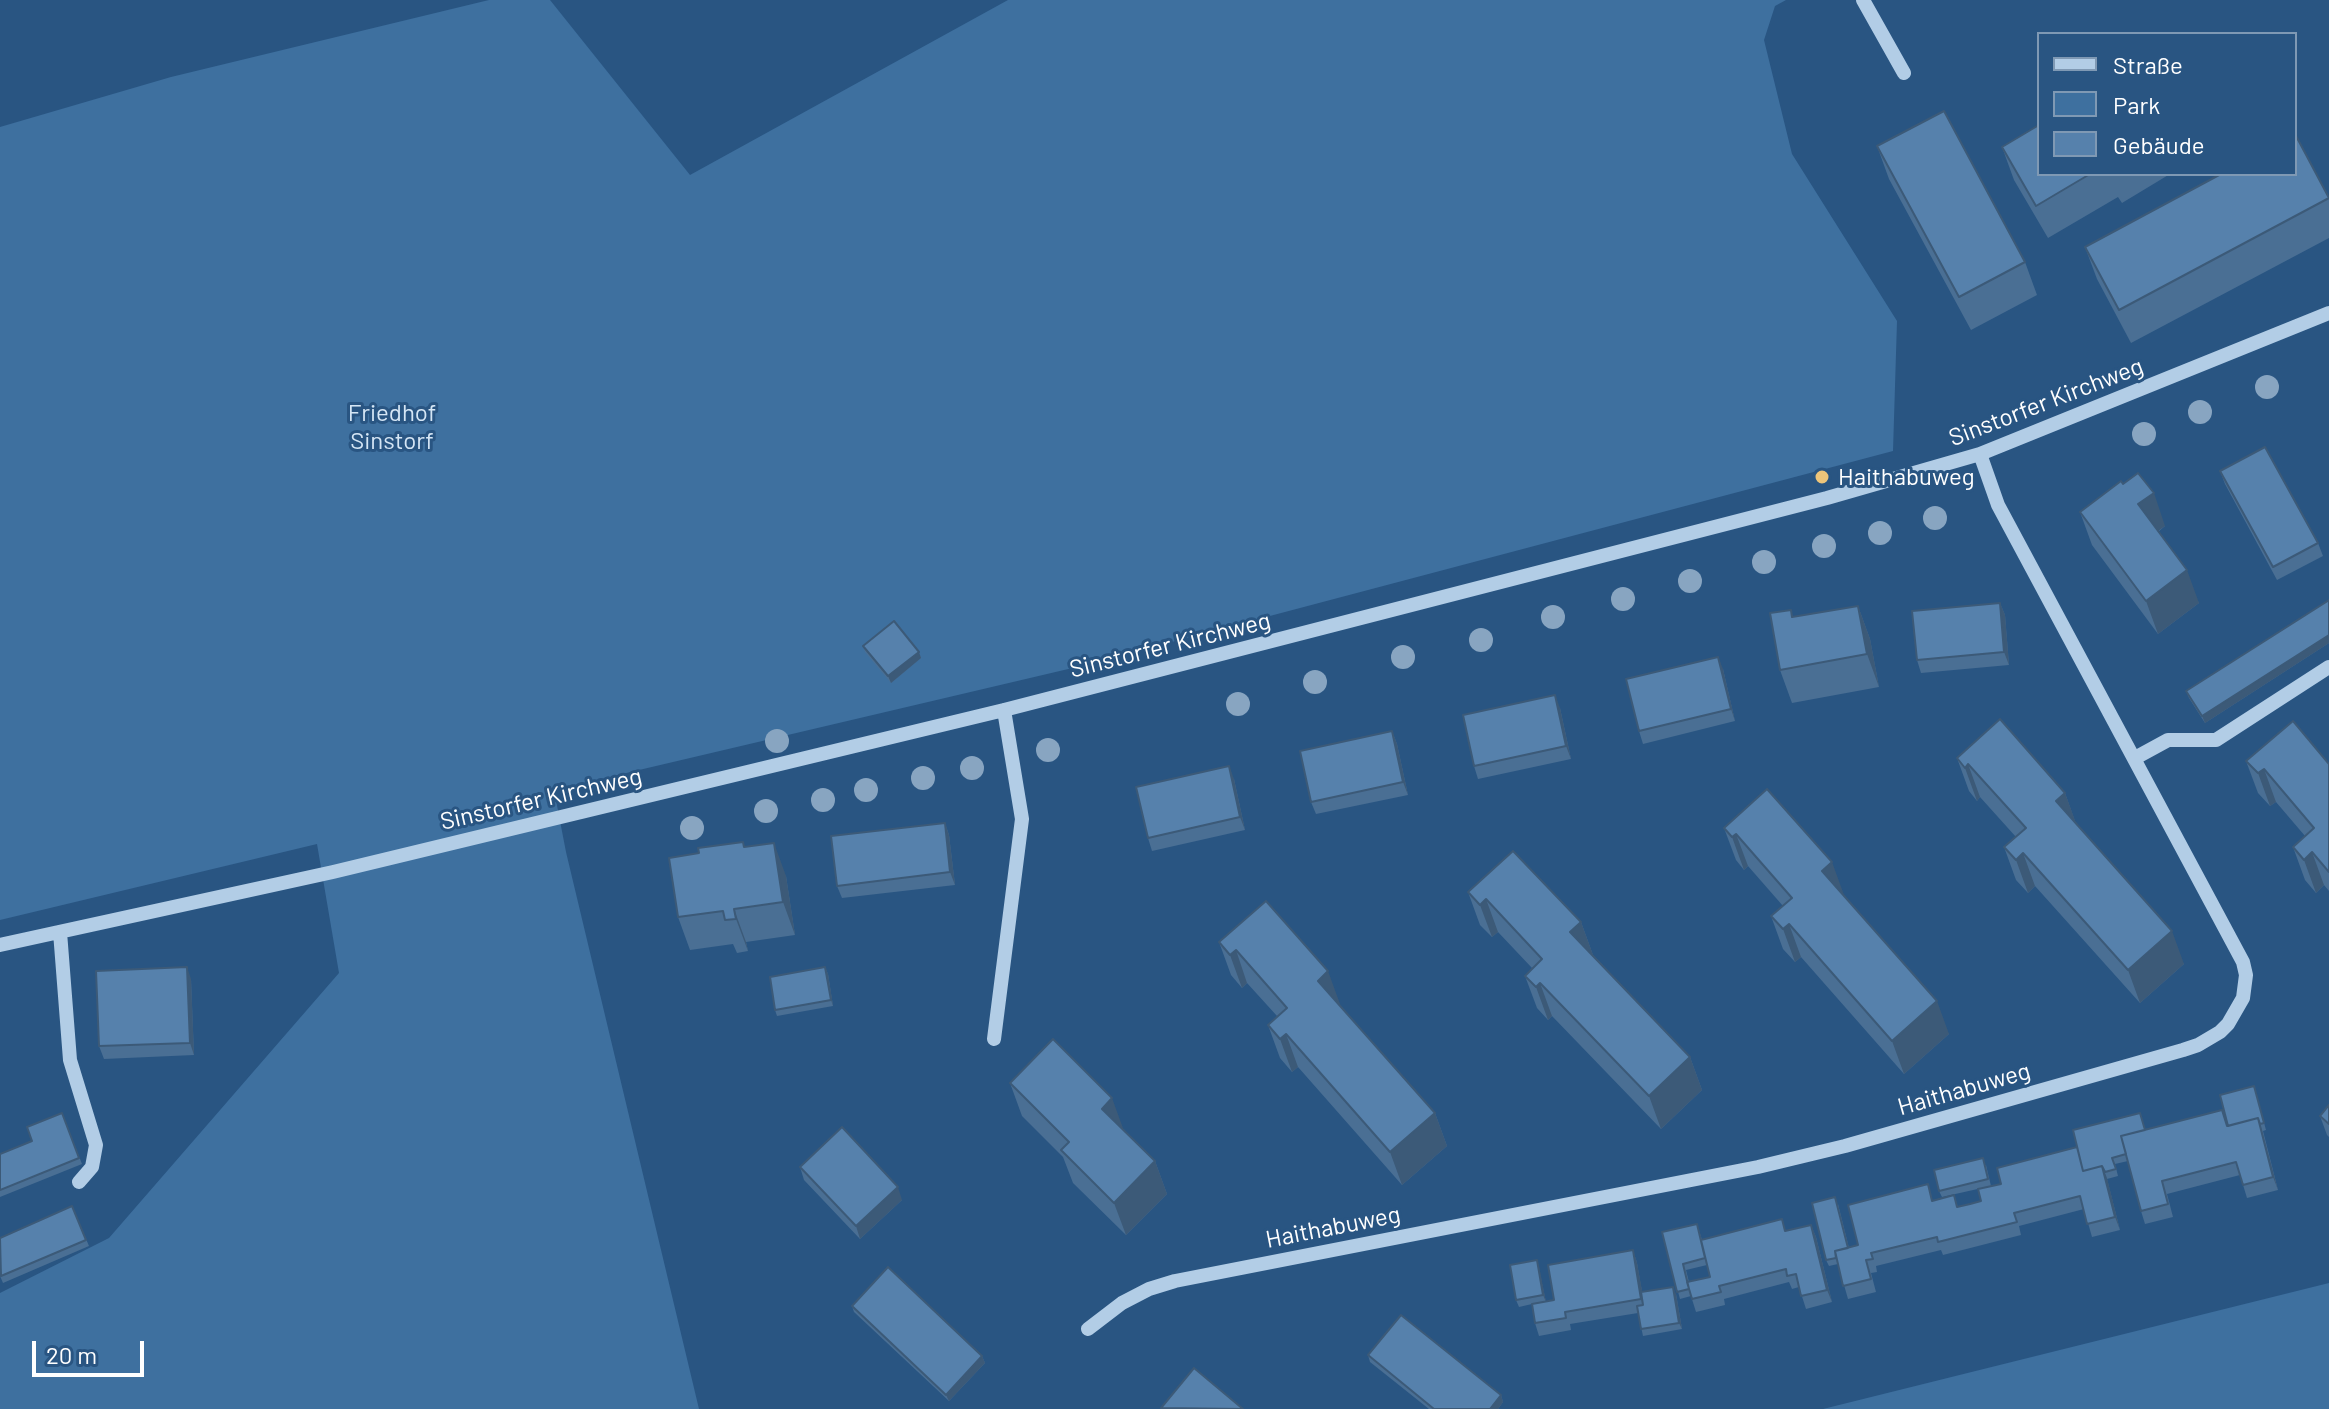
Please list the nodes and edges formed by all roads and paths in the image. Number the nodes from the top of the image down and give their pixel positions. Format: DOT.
graph roads {
  1 [pos="1863,0"];
  2 [pos="1904,73"];
  3 [pos="2329,313"];
  4 [pos="1980,454"];
  5 [pos="2329,667"];
  6 [pos="1004,710"];
  7 [pos="2135,758"];
  8 [pos="60,932"];
  9 [pos="0,945"];
  10 [pos="994,1039"];
  11 [pos="79,1182"];
  12 [pos="1088,1329"];
  1 -- 2 [label="street"];
  3 -- 4 [label="street, Sinstorfer Kirchweg"];
  4 -- 6 [label="street, Sinstorfer Kirchweg"];
  4 -- 7 [label="street, Haithabuweg"];
  5 -- 7 [label="street"];
  6 -- 8 [label="street, Sinstorfer Kirchweg"];
  6 -- 10 [label="street"];
  7 -- 12 [label="street, Haithabuweg"];
  8 -- 9 [label="street, Sinstorfer Kirchweg"];
  8 -- 11 [label="street"];
}
